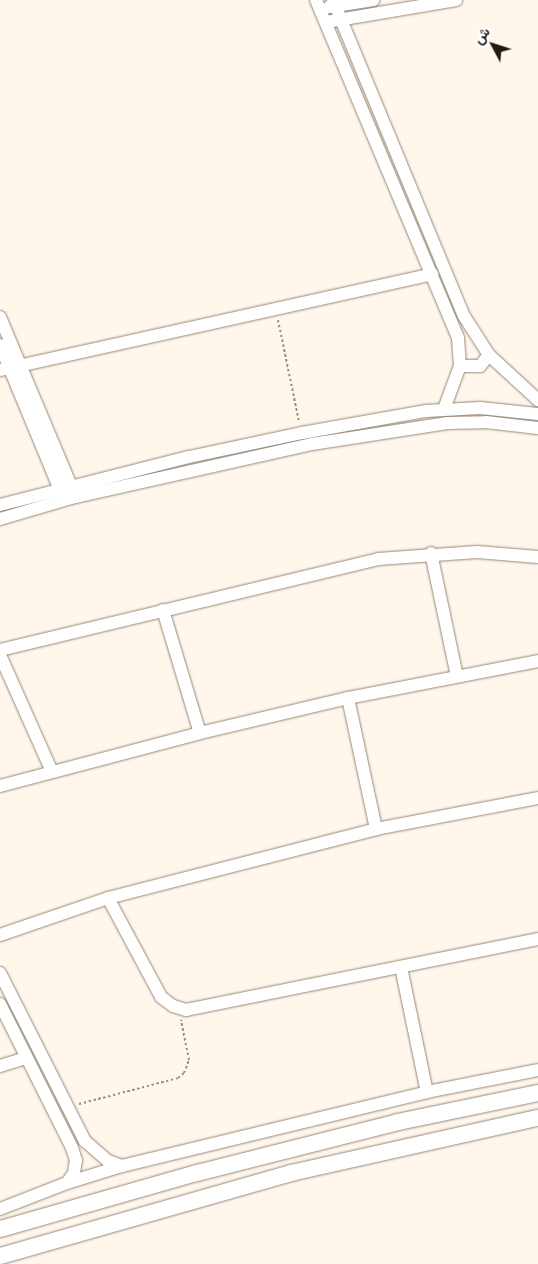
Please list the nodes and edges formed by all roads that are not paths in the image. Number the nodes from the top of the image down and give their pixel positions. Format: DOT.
graph roads {
  1 [pos="373,0"];
  2 [pos="456,0"];
  3 [pos="334,3"];
  4 [pos="318,4"];
  5 [pos="340,19"];
  6 [pos="325,22"];
  7 [pos="432,274"];
  8 [pos="0,317"];
  9 [pos="0,345"];
  10 [pos="489,355"];
  11 [pos="460,366"];
  12 [pos="11,367"];
  13 [pos="538,400"];
  14 [pos="444,409"];
  15 [pos="538,414"];
  16 [pos="538,428"];
  17 [pos="65,487"];
  18 [pos="69,499"];
  19 [pos="0,505"];
  20 [pos="0,519"];
  21 [pos="431,552"];
  22 [pos="538,557"];
  23 [pos="163,610"];
  24 [pos="0,650"];
  25 [pos="0,655"];
  26 [pos="538,661"];
  27 [pos="456,676"];
  28 [pos="348,698"];
  29 [pos="200,733"];
  30 [pos="52,772"];
  31 [pos="0,786"];
  32 [pos="538,798"];
  33 [pos="376,829"];
  34 [pos="108,898"];
  35 [pos="0,936"];
  36 [pos="538,939"];
  37 [pos="401,967"];
  38 [pos="0,973"];
  39 [pos="0,1004"];
  40 [pos="27,1058"];
  41 [pos="0,1066"];
  42 [pos="538,1070"];
  43 [pos="427,1092"];
  44 [pos="538,1093"];
  45 [pos="538,1118"];
  46 [pos="122,1166"];
  47 [pos="224,1166"];
  48 [pos="197,1173"];
  49 [pos="67,1183"];
  50 [pos="232,1189"];
  51 [pos="204,1196"];
  52 [pos="0,1209"];
  53 [pos="0,1229"];
  54 [pos="0,1256"];
  1 -- 3 [label="street"];
  2 -- 5 [label="street"];
  3 -- 4 [label="street"];
  3 -- 5 [label="street"];
  4 -- 6 [label="street"];
  5 -- 6 [label="street"];
  5 -- 10 [label="street"];
  6 -- 7 [label="street"];
  7 -- 11 [label="street"];
  7 -- 12 [label="street"];
  8 -- 12 [label="street"];
  9 -- 12 [label="street"];
  10 -- 11 [label="street"];
  10 -- 13 [label="street"];
  11 -- 14 [label="street"];
  12 -- 17 [label="street"];
  14 -- 15 [label="street"];
  14 -- 17 [label="street"];
  16 -- 18 [label="street"];
  17 -- 18 [label="street"];
  17 -- 19 [label="street"];
  18 -- 20 [label="street"];
  21 -- 22 [label="street"];
  21 -- 23 [label="street"];
  21 -- 27 [label="street"];
  23 -- 24 [label="street"];
  23 -- 29 [label="street"];
  25 -- 30 [label="street"];
  26 -- 27 [label="street"];
  27 -- 28 [label="street"];
  28 -- 29 [label="street"];
  28 -- 33 [label="street"];
  29 -- 30 [label="street"];
  30 -- 31 [label="street"];
  32 -- 33 [label="street"];
  33 -- 34 [label="street"];
  34 -- 35 [label="street"];
  34 -- 37 [label="street"];
  36 -- 37 [label="street"];
  37 -- 43 [label="street"];
  38 -- 46 [label="street"];
  39 -- 40 [label="street"];
  40 -- 41 [label="street"];
  40 -- 49 [label="street"];
  42 -- 43 [label="street"];
  43 -- 46 [label="street"];
  44 -- 47 [label="street"];
  45 -- 50 [label="street"];
  46 -- 49 [label="street"];
  47 -- 48 [label="street"];
  47 -- 50 [label="street"];
  48 -- 51 [label="street"];
  48 -- 53 [label="street"];
  49 -- 52 [label="street"];
  50 -- 51 [label="street"];
  51 -- 54 [label="street"];
}
